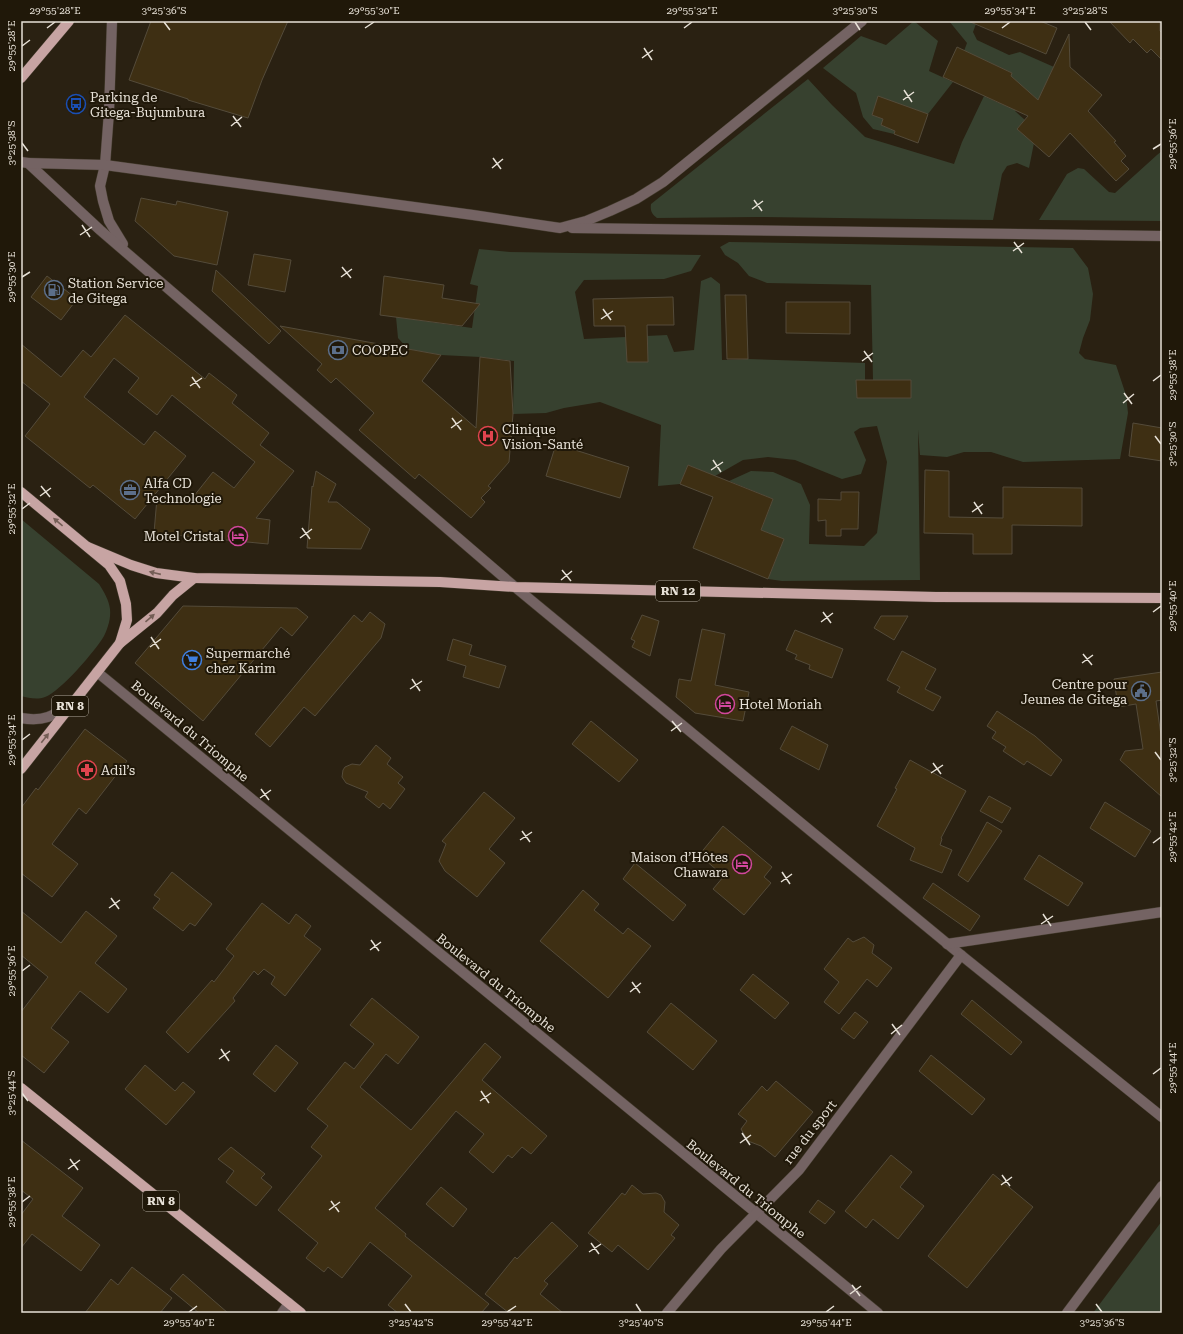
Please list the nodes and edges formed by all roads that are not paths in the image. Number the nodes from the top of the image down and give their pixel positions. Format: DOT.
graph roads {
  1 [pos="69,21"];
  2 [pos="112,21"];
  3 [pos="862,21"];
  4 [pos="21,78"];
  5 [pos="24,162"];
  6 [pos="105,165"];
  7 [pos="560,228"];
  8 [pos="1162,236"];
  9 [pos="142,265"];
  10 [pos="21,492"];
  11 [pos="88,547"];
  12 [pos="194,578"];
  13 [pos="515,587"];
  14 [pos="1162,598"];
  15 [pos="120,643"];
  16 [pos="97,672"];
  17 [pos="74,702"];
  18 [pos="21,718"];
  19 [pos="21,769"];
  20 [pos="1162,912"];
  21 [pos="947,944"];
  22 [pos="961,955"];
  23 [pos="21,1088"];
  24 [pos="1162,1117"];
  25 [pos="1162,1186"];
  26 [pos="756,1214"];
  27 [pos="289,1304"];
  28 [pos="282,1313"];
  29 [pos="301,1313"];
  30 [pos="667,1313"];
  31 [pos="878,1313"];
  32 [pos="1067,1313"];
  1 -- 4 [label="main road"];
  2 -- 6 [label="street"];
  3 -- 7 [label="street"];
  5 -- 6 [label="street"];
  5 -- 9 [label="street"];
  6 -- 7 [label="street"];
  6 -- 9 [label="street"];
  7 -- 8 [label="street"];
  9 -- 13 [label="street"];
  11 -- 10 [label="main road, RN 8, one-way"];
  12 -- 11 [label="main road, RN 8, one-way"];
  11 -- 15 [label="main road, RN 8"];
  12 -- 13 [label="main road, RN 12"];
  15 -- 12 [label="main road, RN 8, one-way"];
  13 -- 14 [label="main road, RN 12"];
  13 -- 21 [label="street"];
  15 -- 16 [label="main road, RN 8"];
  16 -- 17 [label="main road, RN 8"];
  16 -- 26 [label="street, Boulevard du Triomphe"];
  17 -- 18 [label="street"];
  19 -- 17 [label="main road, RN 8, one-way"];
  20 -- 21 [label="street"];
  21 -- 22 [label="street"];
  22 -- 24 [label="street"];
  22 -- 26 [label="street, rue du sport"];
  23 -- 27 [label="main road, RN 8"];
  25 -- 32 [label="street"];
  26 -- 30 [label="street, rue du sport"];
  26 -- 31 [label="street, Boulevard du Triomphe"];
  27 -- 28 [label="street"];
  27 -- 29 [label="main road, RN 8"];
}
